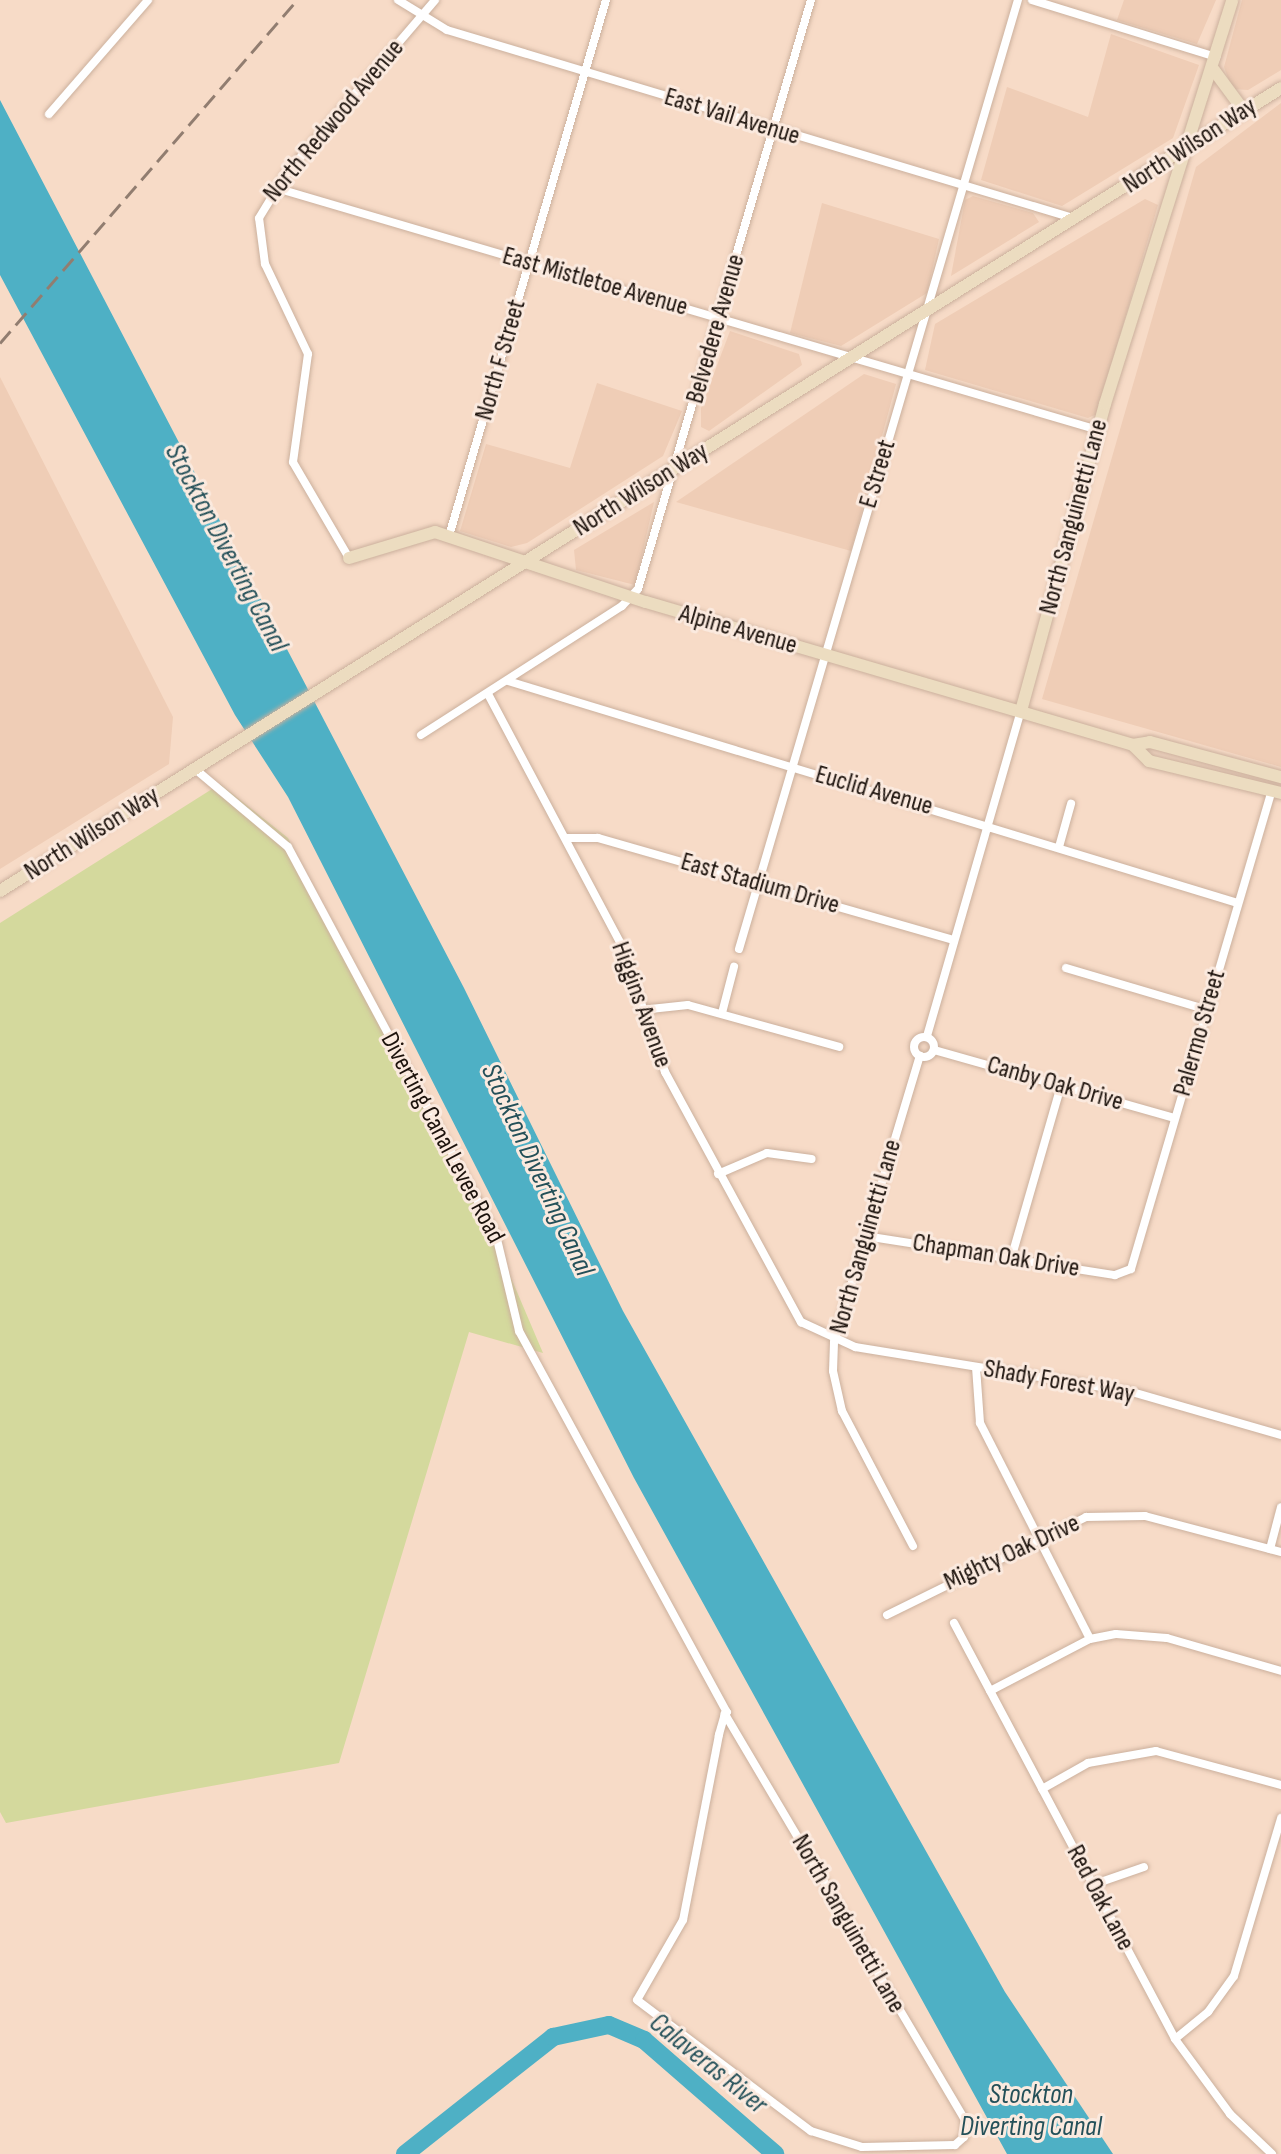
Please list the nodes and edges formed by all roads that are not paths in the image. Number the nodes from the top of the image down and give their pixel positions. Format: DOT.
graph roads {
  1 [pos="148,0"];
  2 [pos="398,0"];
  3 [pos="435,0"];
  4 [pos="606,0"];
  5 [pos="811,0"];
  6 [pos="1018,0"];
  7 [pos="1032,0"];
  8 [pos="1232,0"];
  9 [pos="420,18"];
  10 [pos="1215,63"];
  11 [pos="584,73"];
  12 [pos="1281,88"];
  13 [pos="1244,111"];
  14 [pos="49,114"];
  15 [pos="774,129"];
  16 [pos="1189,144"];
  17 [pos="963,186"];
  18 [pos="276,188"];
  19 [pos="1074,219"];
  20 [pos="530,263"];
  21 [pos="925,314"];
  22 [pos="719,319"];
  23 [pos="850,360"];
  24 [pos="908,376"];
  25 [pos="1098,430"];
  26 [pos="678,465"];
  27 [pos="449,536"];
  28 [pos="349,558"];
  29 [pos="521,563"];
  30 [pos="632,597"];
  31 [pos="825,655"];
  32 [pos="508,681"];
  33 [pos="488,694"];
  34 [pos="1021,711"];
  35 [pos="421,735"];
  36 [pos="1133,745"];
  37 [pos="793,768"];
  38 [pos="195,769"];
  39 [pos="1281,777"];
  40 [pos="1276,792"];
  41 [pos="1071,804"];
  42 [pos="986,824"];
  43 [pos="566,838"];
  44 [pos="1059,847"];
  45 [pos="759,884"];
  46 [pos="0,891"];
  47 [pos="1238,903"];
  48 [pos="953,940"];
  49 [pos="739,949"];
  50 [pos="734,967"];
  51 [pos="1066,968"];
  52 [pos="641,1010"];
  53 [pos="1208,1010"];
  54 [pos="722,1013"];
  55 [pos="927,1036"];
  56 [pos="839,1047"];
  57 [pos="934,1050"];
  58 [pos="920,1056"];
  59 [pos="1061,1086"];
  60 [pos="1175,1118"];
  61 [pos="812,1159"];
  62 [pos="718,1174"];
  63 [pos="865,1236"];
  64 [pos="1011,1259"];
  65 [pos="1127,1274"];
  66 [pos="834,1342"];
  67 [pos="976,1367"];
  68 [pos="1281,1435"];
  69 [pos="1281,1507"];
  70 [pos="1037,1535"];
  71 [pos="913,1546"];
  72 [pos="1270,1549"];
  73 [pos="1281,1552"];
  74 [pos="887,1615"];
  75 [pos="954,1623"];
  76 [pos="1090,1639"];
  77 [pos="1281,1671"];
  78 [pos="990,1691"];
  79 [pos="726,1713"];
  80 [pos="1281,1785"];
  81 [pos="1042,1789"];
  82 [pos="1281,1818"];
  83 [pos="1144,1867"];
  84 [pos="1092,1885"];
  85 [pos="1175,2039"];
  86 [pos="1272,2154"];
  1 -- 14 [label="street"];
  2 -- 9 [label="street, East Vail Avenue"];
  3 -- 9 [label="street, North Redwood Avenue"];
  4 -- 11 [label="street, North F Street"];
  5 -- 15 [label="street, Belvedere Avenue"];
  6 -- 17 [label="street, E Street"];
  7 -- 10 [label="street"];
  8 -- 10 [label="street, North Sanguinetti Lane"];
  9 -- 11 [label="street, East Vail Avenue"];
  9 -- 18 [label="street, North Redwood Avenue"];
  10 -- 13 [label="street"];
  10 -- 16 [label="street, North Sanguinetti Lane"];
  11 -- 15 [label="street, East Vail Avenue"];
  11 -- 20 [label="street, North F Street"];
  12 -- 13 [label="street, North Wilson Way"];
  13 -- 16 [label="street, North Wilson Way"];
  15 -- 17 [label="street, East Vail Avenue"];
  15 -- 22 [label="street, Belvedere Avenue"];
  16 -- 19 [label="street, North Wilson Way"];
  16 -- 25 [label="street, North Sanguinetti Lane"];
  17 -- 19 [label="street, East Vail Avenue"];
  17 -- 21 [label="street, E Street"];
  18 -- 20 [label="street, East Mistletoe Avenue"];
  18 -- 28 [label="street, North Redwood Avenue"];
  19 -- 21 [label="street, North Wilson Way"];
  20 -- 22 [label="street, East Mistletoe Avenue"];
  20 -- 27 [label="street, North F Street"];
  21 -- 23 [label="street, North Wilson Way"];
  21 -- 24 [label="street, E Street"];
  22 -- 23 [label="street, East Mistletoe Avenue"];
  22 -- 26 [label="street, Belvedere Avenue"];
  23 -- 24 [label="street, East Mistletoe Avenue"];
  23 -- 26 [label="street, North Wilson Way"];
  24 -- 25 [label="street, East Mistletoe Avenue"];
  24 -- 31 [label="street, E Street"];
  25 -- 34 [label="street, North Sanguinetti Lane"];
  26 -- 29 [label="street, North Wilson Way"];
  26 -- 30 [label="street, Belvedere Avenue"];
  27 -- 28 [label="street, Alpine Avenue"];
  27 -- 29 [label="street, Alpine Avenue"];
  29 -- 30 [label="street, Alpine Avenue"];
  29 -- 38 [label="street, North Wilson Way"];
  30 -- 31 [label="street, Alpine Avenue"];
  30 -- 32 [label="street"];
  31 -- 34 [label="street, Alpine Avenue"];
  31 -- 37 [label="street, E Street"];
  32 -- 33 [label="street"];
  32 -- 37 [label="street, Euclid Avenue"];
  33 -- 35 [label="street"];
  33 -- 43 [label="street, Higgins Avenue"];
  34 -- 36 [label="street, Alpine Avenue"];
  34 -- 42 [label="street, North Sanguinetti Lane"];
  36 -- 39 [label="street, Alpine Avenue"];
  36 -- 40 [label="street, Alpine Avenue"];
  37 -- 42 [label="street, Euclid Avenue"];
  37 -- 45 [label="street, E Street"];
  38 -- 46 [label="street, North Wilson Way"];
  38 -- 79 [label="street, Diverting Canal Levee Road"];
  40 -- 47 [label="street, Palermo Street"];
  41 -- 44 [label="street"];
  42 -- 44 [label="street, Euclid Avenue"];
  42 -- 48 [label="street, North Sanguinetti Lane"];
  43 -- 45 [label="street, East Stadium Drive"];
  43 -- 52 [label="street, Higgins Avenue"];
  44 -- 47 [label="street, Euclid Avenue"];
  45 -- 48 [label="street, East Stadium Drive"];
  45 -- 49 [label="street, E Street"];
  47 -- 53 [label="street, Palermo Street"];
  48 -- 55 [label="street, North Sanguinetti Lane"];
  50 -- 54 [label="street"];
  51 -- 53 [label="street"];
  52 -- 54 [label="street"];
  52 -- 62 [label="street, Higgins Avenue"];
  53 -- 60 [label="street, Palermo Street"];
  54 -- 56 [label="street"];
  55 -- 57 [label="street"];
  55 -- 58 [label="street, North Sanguinetti Lane"];
  57 -- 58 [label="street"];
  57 -- 59 [label="street, Canby Oak Drive"];
  58 -- 63 [label="street, North Sanguinetti Lane"];
  59 -- 60 [label="street, Canby Oak Drive"];
  59 -- 64 [label="street"];
  60 -- 65 [label="street, Palermo Street"];
  61 -- 62 [label="street"];
  62 -- 66 [label="street, Higgins Avenue"];
  63 -- 64 [label="street, Chapman Oak Drive"];
  63 -- 66 [label="street, North Sanguinetti Lane"];
  64 -- 65 [label="street, Chapman Oak Drive"];
  66 -- 67 [label="street, Shady Forest Way"];
  66 -- 71 [label="street, North Sanguinetti Lane"];
  67 -- 68 [label="street, Shady Forest Way"];
  67 -- 70 [label="street"];
  69 -- 72 [label="street"];
  70 -- 72 [label="street, Mighty Oak Drive"];
  70 -- 74 [label="street, Mighty Oak Drive"];
  70 -- 76 [label="street"];
  72 -- 73 [label="street, Mighty Oak Drive"];
  75 -- 78 [label="street, Red Oak Lane"];
  76 -- 77 [label="street"];
  76 -- 78 [label="street"];
  78 -- 81 [label="street, Red Oak Lane"];
  79 -- 79 [label="street, North Sanguinetti Lane"];
  80 -- 81 [label="street"];
  81 -- 84 [label="street, Red Oak Lane"];
  82 -- 85 [label="street"];
  83 -- 84 [label="street"];
  84 -- 85 [label="street, Red Oak Lane"];
  85 -- 86 [label="street, Red Oak Lane"];
}
